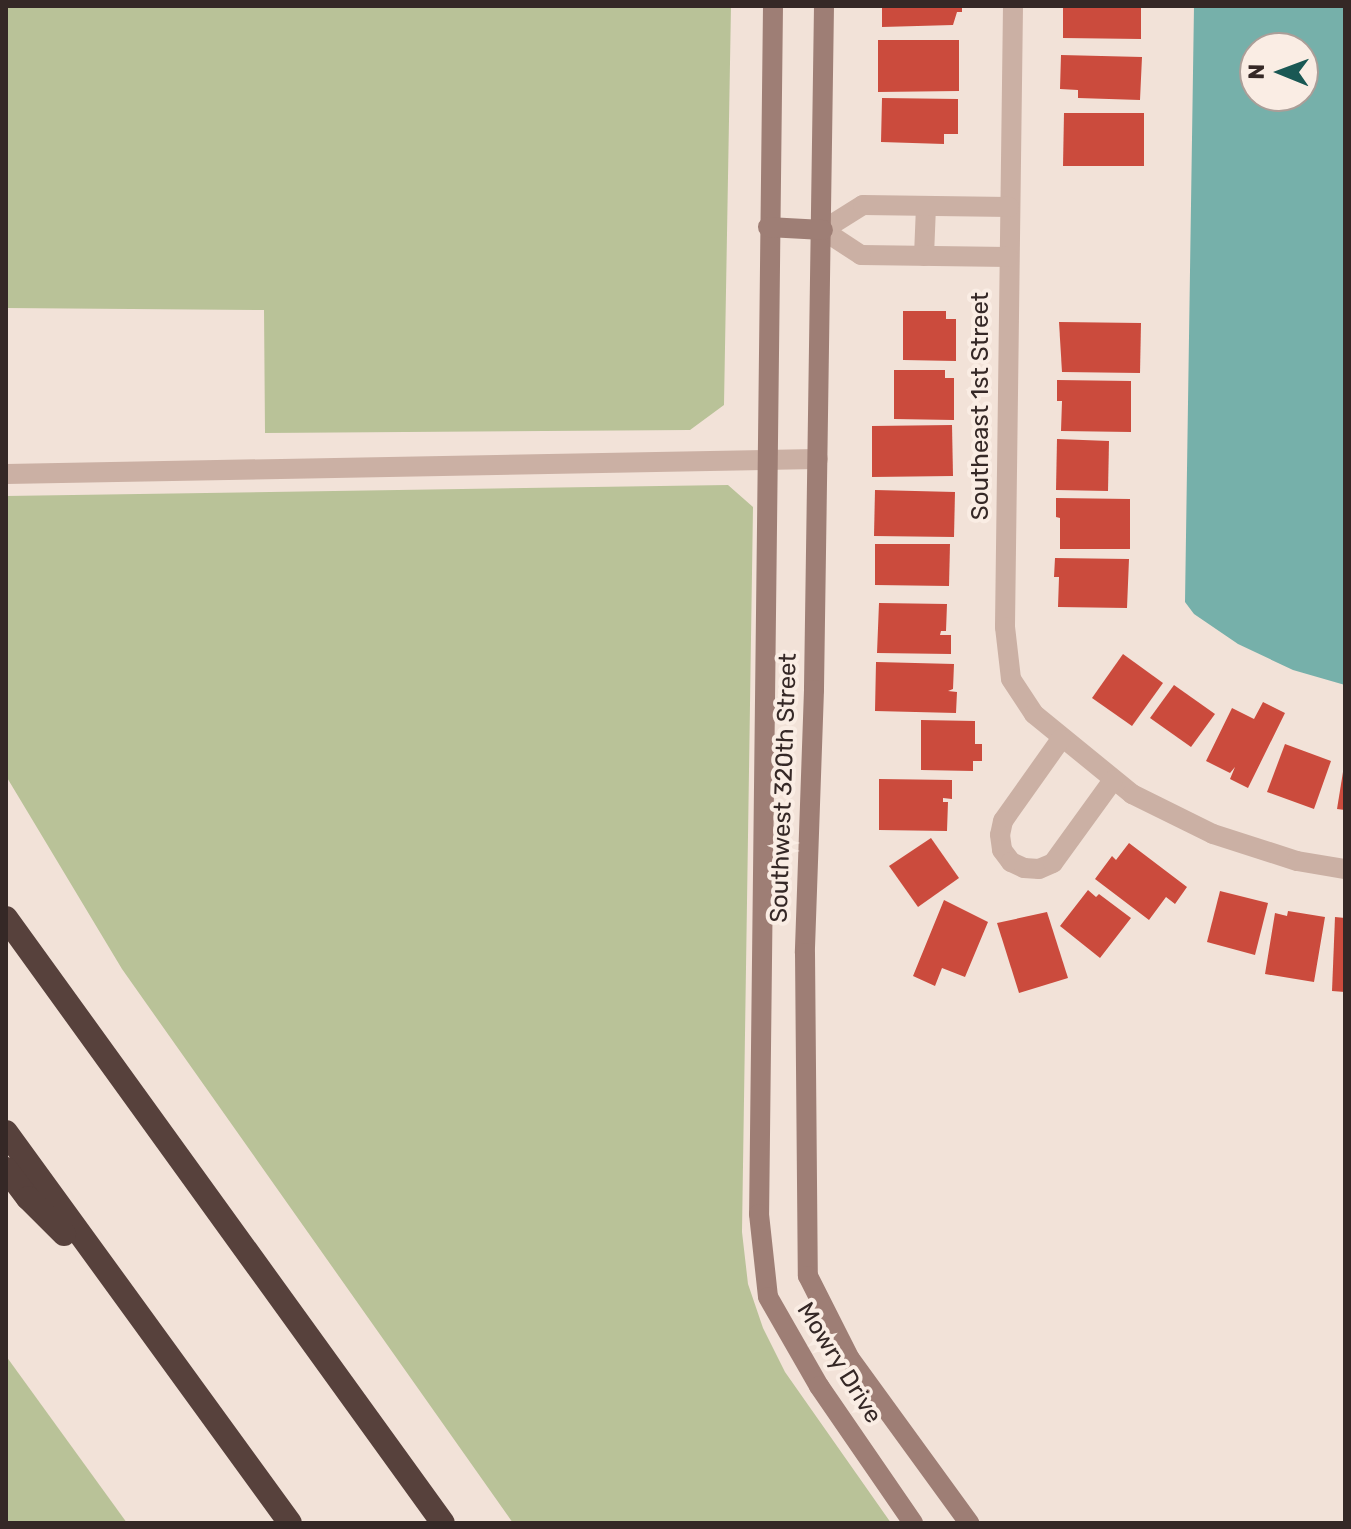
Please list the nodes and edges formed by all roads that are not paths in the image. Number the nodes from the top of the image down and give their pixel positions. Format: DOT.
graph roads {
  1 [pos="773,6"];
  2 [pos="824,6"];
  3 [pos="1013,6"];
  4 [pos="926,206"];
  5 [pos="1009,207"];
  6 [pos="768,227"];
  7 [pos="823,230"];
  8 [pos="924,256"];
  9 [pos="1008,257"];
  10 [pos="769,458"];
  11 [pos="818,459"];
  12 [pos="6,474"];
  13 [pos="1061,739"];
  14 [pos="1106,774"];
  15 [pos="1345,869"];
  16 [pos="6,918"];
  17 [pos="6,1132"];
  18 [pos="6,1169"];
  19 [pos="759,1214"];
  20 [pos="111,1281"];
  21 [pos="290,1523"];
  22 [pos="443,1523"];
  23 [pos="913,1523"];
  24 [pos="969,1523"];
  1 -- 6 [label="street, Southwest 320th Street"];
  2 -- 7 [label="street, Southwest 320th Street"];
  3 -- 5 [label="street, Southeast 1st Street"];
  4 -- 5 [label="street"];
  4 -- 7 [label="street"];
  4 -- 8 [label="street"];
  5 -- 9 [label="street, Southeast 1st Street"];
  6 -- 7 [label="street"];
  6 -- 10 [label="street, Southwest 320th Street"];
  7 -- 8 [label="street"];
  7 -- 11 [label="street, Southwest 320th Street"];
  8 -- 9 [label="street"];
  9 -- 13 [label="street, Southeast 1st Street"];
  10 -- 11 [label="street"];
  10 -- 12 [label="street"];
  10 -- 19 [label="street, Southwest 320th Street"];
  11 -- 24 [label="street, Southwest 320th Street"];
  13 -- 14 [label="street, Southeast 1st Street"];
  13 -- 14 [label="street"];
  14 -- 15 [label="street, Southeast 1st Street"];
  16 -- 22 [label="highway"];
  17 -- 20 [label="highway"];
  18 -- 20 [label="highway"];
  19 -- 23 [label="street, Mowry Drive"];
  20 -- 21 [label="highway"];
}
